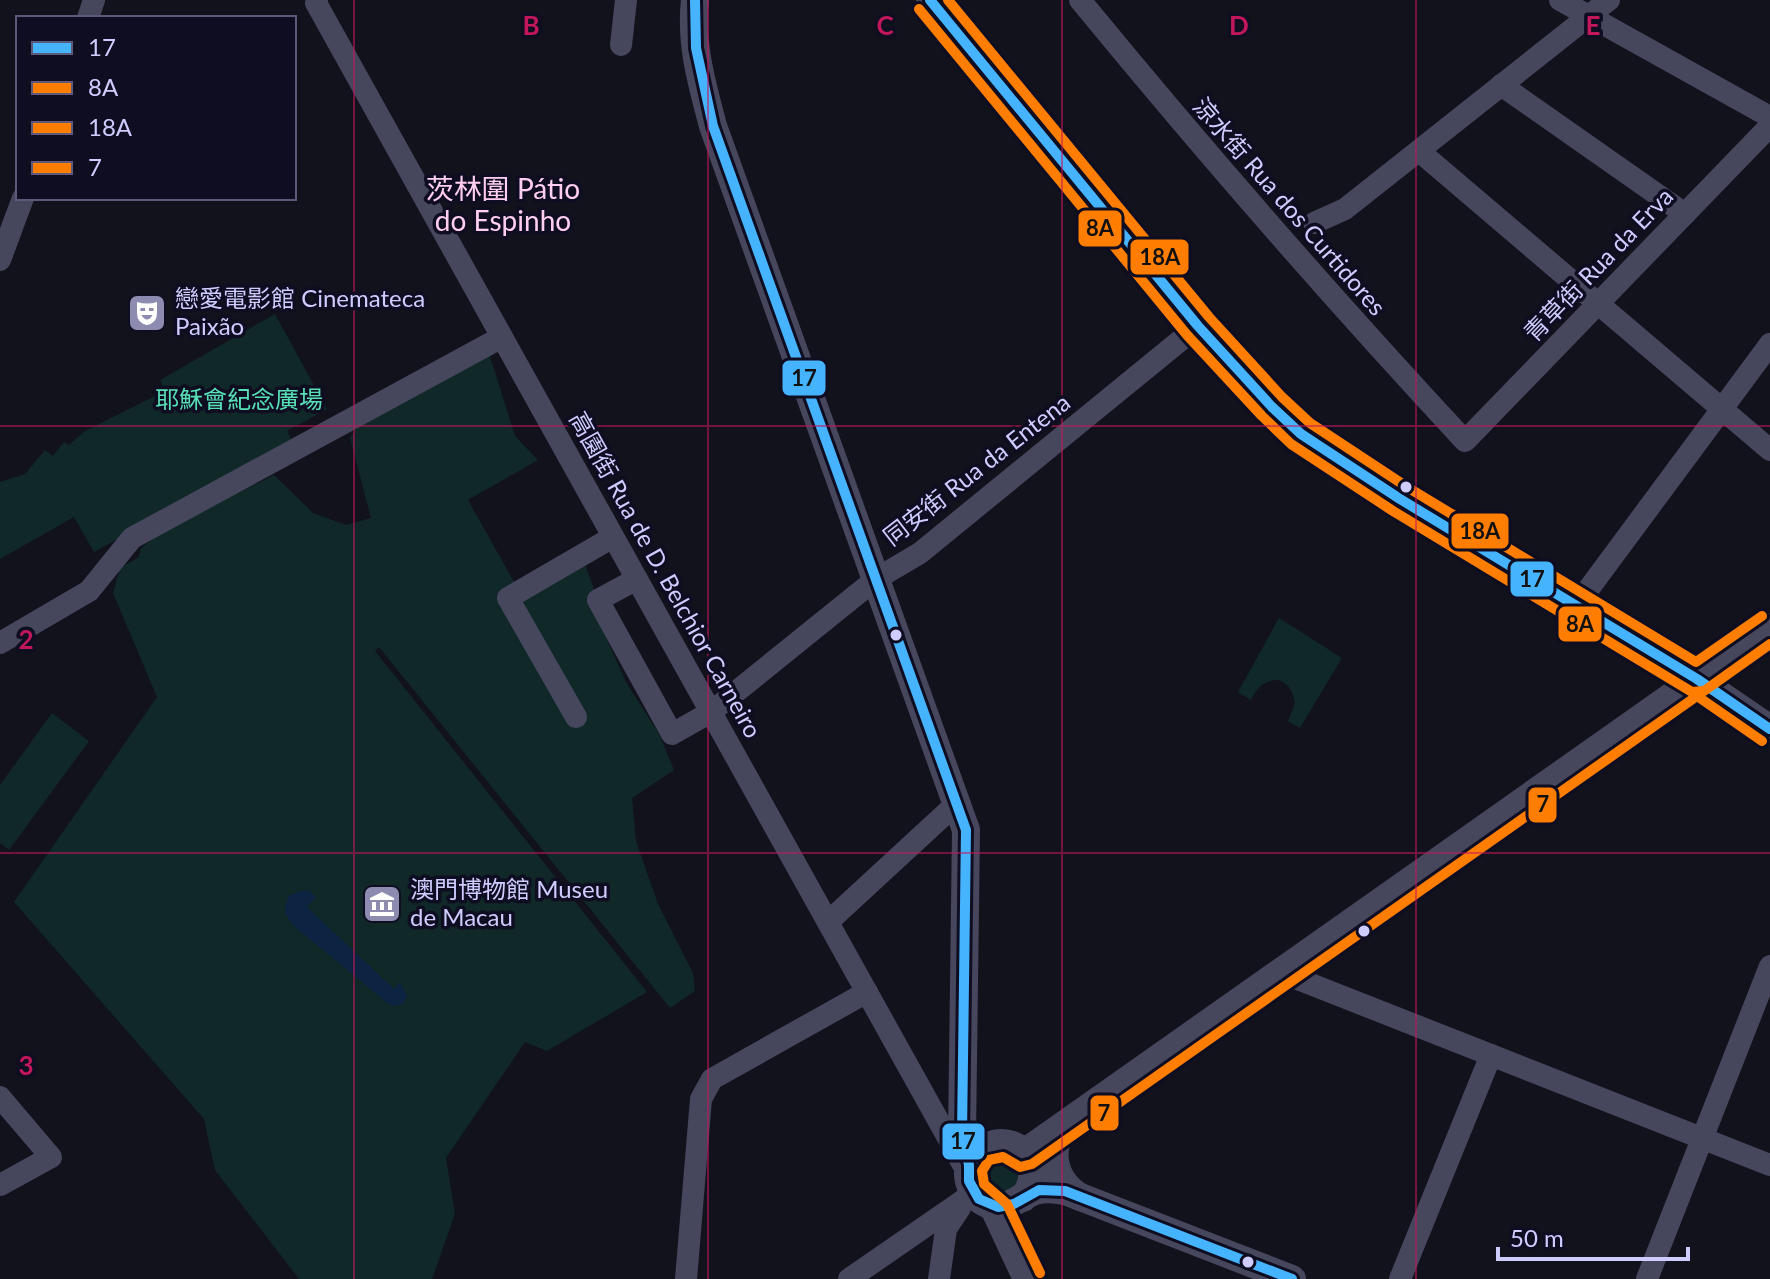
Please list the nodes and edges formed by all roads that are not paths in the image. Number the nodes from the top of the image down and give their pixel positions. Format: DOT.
graph roads {
  1 [pos="626,0"];
  2 [pos="695,0"];
  3 [pos="1080,0"];
  4 [pos="1560,0"];
  5 [pos="1609,0"];
  6 [pos="317,2"];
  7 [pos="934,2"];
  8 [pos="1589,16"];
  9 [pos="621,45"];
  10 [pos="1501,85"];
  11 [pos="1770,117"];
  12 [pos="1770,126"];
  13 [pos="1419,151"];
  14 [pos="22,200"];
  15 [pos="1685,214"];
  16 [pos="1314,223"];
  17 [pos="0,260"];
  18 [pos="1598,303"];
  19 [pos="1198,326"];
  20 [pos="502,337"];
  21 [pos="1770,344"];
  22 [pos="1722,409"];
  23 [pos="1465,441"];
  24 [pos="1770,450"];
  25 [pos="613,537"];
  26 [pos="637,579"];
  27 [pos="876,579"];
  28 [pos="1576,606"];
  29 [pos="1770,627"];
  30 [pos="0,643"];
  31 [pos="1697,679"];
  32 [pos="711,712"];
  33 [pos="576,717"];
  34 [pos="1770,729"];
  35 [pos="957,803"];
  36 [pos="828,922"];
  37 [pos="1770,966"];
  38 [pos="1280,972"];
  39 [pos="867,992"];
  40 [pos="1491,1055"];
  41 [pos="0,1097"];
  42 [pos="1072,1119"];
  43 [pos="1702,1138"];
  44 [pos="1024,1153"];
  45 [pos="1770,1165"];
  46 [pos="0,1185"];
  47 [pos="977,1188"];
  48 [pos="1081,1197"];
  49 [pos="1023,1198"];
  50 [pos="686,1279"];
  51 [pos="849,1279"];
  52 [pos="939,1279"];
  53 [pos="1027,1279"];
  54 [pos="1292,1279"];
  55 [pos="1400,1279"];
  56 [pos="1647,1279"];
  1 -- 9 [label="street"];
  2 -- 27 [label="street"];
  3 -- 23 [label="street, 涼水街 Rua dos Curtidores"];
  4 -- 8 [label="street"];
  5 -- 8 [label="street"];
  6 -- 20 [label="street, 高園街 Rua de D. Belchior Carneiro"];
  7 -- 19 [label="street"];
  8 -- 10 [label="street"];
  8 -- 11 [label="street"];
  10 -- 13 [label="street"];
  10 -- 15 [label="street"];
  12 -- 15 [label="street, 青草街 Rua da Erva"];
  13 -- 16 [label="street"];
  13 -- 18 [label="street"];
  14 -- 17 [label="street"];
  15 -- 18 [label="street, 青草街 Rua da Erva"];
  18 -- 22 [label="street"];
  18 -- 23 [label="street, 青草街 Rua da Erva"];
  19 -- 27 [label="street, 同安街 Rua da Entena"];
  19 -- 28 [label="street"];
  20 -- 25 [label="street, 高園街 Rua de D. Belchior Carneiro"];
  20 -- 30 [label="street"];
  21 -- 22 [label="street"];
  22 -- 24 [label="street"];
  22 -- 28 [label="street"];
  25 -- 26 [label="street, 高園街 Rua de D. Belchior Carneiro"];
  25 -- 33 [label="street"];
  26 -- 32 [label="street, 高園街 Rua de D. Belchior Carneiro"];
  26 -- 32 [label="street, 同安街 Rua da Entena"];
  27 -- 32 [label="street, 同安街 Rua da Entena"];
  27 -- 35 [label="street"];
  28 -- 31 [label="street"];
  29 -- 31 [label="street"];
  31 -- 34 [label="street"];
  31 -- 38 [label="street"];
  32 -- 36 [label="street, 高園街 Rua de D. Belchior Carneiro"];
  35 -- 36 [label="street"];
  35 -- 47 [label="street"];
  36 -- 39 [label="street, 高園街 Rua de D. Belchior Carneiro"];
  37 -- 43 [label="street"];
  38 -- 40 [label="street"];
  38 -- 42 [label="street"];
  39 -- 47 [label="street, 高園街 Rua de D. Belchior Carneiro"];
  39 -- 50 [label="street"];
  40 -- 43 [label="street"];
  40 -- 55 [label="street"];
  41 -- 46 [label="street"];
  42 -- 44 [label="street"];
  42 -- 48 [label="street"];
  43 -- 45 [label="street"];
  43 -- 56 [label="street"];
  44 -- 47 [label="street"];
  44 -- 49 [label="street"];
  47 -- 49 [label="street"];
  47 -- 51 [label="street"];
  47 -- 52 [label="street"];
  47 -- 53 [label="street"];
  48 -- 49 [label="street"];
  48 -- 54 [label="street"];
}
